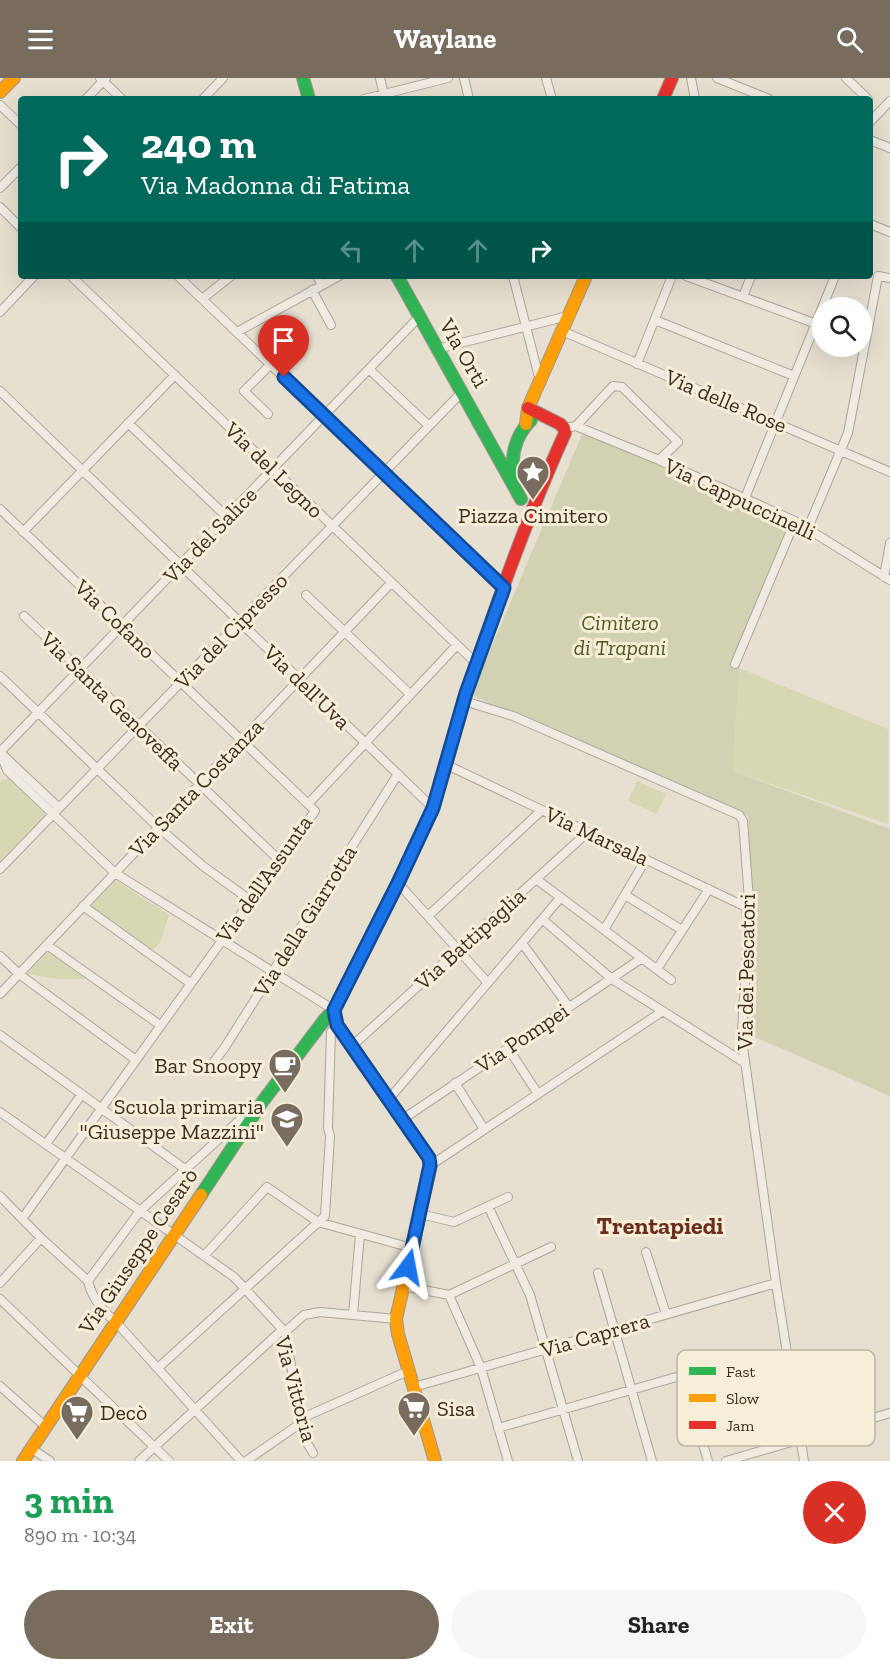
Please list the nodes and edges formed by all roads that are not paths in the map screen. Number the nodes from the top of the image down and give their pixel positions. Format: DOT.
graph roads {
  1 [pos="14,78"];
  2 [pos="223,78"];
  3 [pos="303,78"];
  4 [pos="380,78"];
  5 [pos="448,78"];
  6 [pos="464,78"];
  7 [pos="546,78"];
  8 [pos="672,78"];
  9 [pos="691,78"];
  10 [pos="717,78"];
  11 [pos="846,78"];
  12 [pos="103,79"];
  13 [pos="0,92"];
  14 [pos="89,96"];
  15 [pos="119,96"];
  16 [pos="206,96"];
  17 [pos="308,96"];
  18 [pos="385,96"];
  19 [pos="468,96"];
  20 [pos="551,96"];
  21 [pos="664,96"];
  22 [pos="694,96"];
  23 [pos="762,96"];
  24 [pos="865,96"];
  25 [pos="890,101"];
  26 [pos="873,104"];
  27 [pos="0,105"];
  28 [pos="880,111"];
  29 [pos="873,119"];
  30 [pos="18,122"];
  31 [pos="873,141"];
  32 [pos="890,148"];
  33 [pos="18,169"];
  34 [pos="0,188"];
  35 [pos="0,207"];
  36 [pos="18,225"];
  37 [pos="873,225"];
  38 [pos="890,232"];
  39 [pos="890,278"];
  40 [pos="31,279"];
  41 [pos="74,279"];
  42 [pos="181,279"];
  43 [pos="227,279"];
  44 [pos="319,279"];
  45 [pos="333,279"];
  46 [pos="399,279"];
  47 [pos="514,279"];
  48 [pos="585,279"];
  49 [pos="671,279"];
  50 [pos="694,279"];
  51 [pos="750,279"];
  52 [pos="834,279"];
  53 [pos="322,285"];
  54 [pos="312,290"];
  55 [pos="743,297"];
  56 [pos="826,297"];
  57 [pos="202,299"];
  58 [pos="872,304"];
  59 [pos="0,312"];
  60 [pos="568,316"];
  61 [pos="419,317"];
  62 [pos="655,320"];
  63 [pos="812,322"];
  64 [pos="331,325"];
  65 [pos="526,326"];
  66 [pos="562,331"];
  67 [pos="237,332"];
  68 [pos="812,339"];
  69 [pos="437,349"];
  70 [pos="861,357"];
  71 [pos="637,363"];
  72 [pos="271,364"];
  73 [pos="369,369"];
  74 [pos="175,375"];
  75 [pos="794,376"];
  76 [pos="540,381"];
  77 [pos="0,391"];
  78 [pos="462,392"];
  79 [pos="529,404"];
  80 [pos="268,414"];
  81 [pos="544,415"];
  82 [pos="324,416"];
  83 [pos="128,423"];
  84 [pos="775,423"];
  85 [pos="526,424"];
  86 [pos="429,426"];
  87 [pos="576,426"];
  88 [pos="495,450"];
  89 [pos="840,450"];
  90 [pos="659,460"];
  91 [pos="273,469"];
  92 [pos="83,470"];
  93 [pos="515,470"];
  94 [pos="890,472"];
  95 [pos="384,473"];
  96 [pos="545,477"];
  97 [pos="745,498"];
  98 [pos="521,499"];
  99 [pos="0,509"];
  100 [pos="227,517"];
  101 [pos="795,521"];
  102 [pos="332,526"];
  103 [pos="808,528"];
  104 [pos="23,532"];
  105 [pos="890,543"];
  106 [pos="515,553"];
  107 [pos="180,565"];
  108 [pos="887,578"];
  109 [pos="391,583"];
  110 [pos="504,588"];
  111 [pos="306,595"];
  112 [pos="24,616"];
  113 [pos="240,622"];
  114 [pos="122,626"];
  115 [pos="344,632"];
  116 [pos="457,645"];
  117 [pos="477,664"];
  118 [pos="735,664"];
  119 [pos="80,669"];
  120 [pos="0,676"];
  121 [pos="299,679"];
  122 [pos="181,682"];
  123 [pos="410,694"];
  124 [pos="464,701"];
  125 [pos="38,712"];
  126 [pos="139,726"];
  127 [pos="241,740"];
  128 [pos="365,742"];
  129 [pos="0,752"];
  130 [pos="447,765"];
  131 [pos="97,769"];
  132 [pos="398,774"];
  133 [pos="199,784"];
  134 [pos="308,804"];
  135 [pos="433,808"];
  136 [pos="542,810"];
  137 [pos="56,811"];
  138 [pos="158,827"];
  139 [pos="588,832"];
  140 [pos="646,860"];
  141 [pos="279,861"];
  142 [pos="0,869"];
  143 [pos="115,873"];
  144 [pos="536,879"];
  145 [pos="398,883"];
  146 [pos="709,889"];
  147 [pos="625,895"];
  148 [pos="561,897"];
  149 [pos="250,900"];
  150 [pos="83,906"];
  151 [pos="746,907"];
  152 [pos="428,916"];
  153 [pos="542,919"];
  154 [pos="604,930"];
  155 [pos="682,930"];
  156 [pos="222,939"];
  157 [pos="522,943"];
  158 [pos="46,945"];
  159 [pos="458,950"];
  160 [pos="0,956"];
  161 [pos="642,958"];
  162 [pos="657,969"];
  163 [pos="273,971"];
  164 [pos="19,974"];
  165 [pos="612,979"];
  166 [pos="671,980"];
  167 [pos="190,983"];
  168 [pos="488,983"];
  169 [pos="0,994"];
  170 [pos="569,1007"];
  171 [pos="334,1010"];
  172 [pos="663,1011"];
  173 [pos="160,1025"];
  174 [pos="337,1025"];
  175 [pos="0,1035"];
  176 [pos="352,1046"];
  177 [pos="508,1048"];
  178 [pos="136,1060"];
  179 [pos="745,1063"];
  180 [pos="210,1067"];
  181 [pos="455,1083"];
  182 [pos="80,1093"];
  183 [pos="538,1094"];
  184 [pos="389,1099"];
  185 [pos="263,1101"];
  186 [pos="104,1107"];
  187 [pos="0,1112"];
  188 [pos="403,1119"];
  189 [pos="484,1129"];
  190 [pos="44,1143"];
  191 [pos="66,1160"];
  192 [pos="430,1165"];
  193 [pos="185,1169"];
  194 [pos="0,1196"];
  195 [pos="508,1197"];
  196 [pos="488,1206"];
  197 [pos="140,1211"];
  198 [pos="420,1214"];
  199 [pos="22,1219"];
  200 [pos="318,1222"];
  201 [pos="360,1234"];
  202 [pos="174,1235"];
  203 [pos="41,1238"];
  204 [pos="551,1247"];
  205 [pos="412,1248"];
  206 [pos="646,1252"];
  207 [pos="204,1256"];
  208 [pos="515,1264"];
  209 [pos="598,1273"];
  210 [pos="88,1281"];
  211 [pos="776,1282"];
  212 [pos="0,1283"];
  213 [pos="403,1286"];
  214 [pos="245,1289"];
  215 [pos="449,1295"];
  216 [pos="0,1299"];
  217 [pos="666,1314"];
  218 [pos="352,1315"];
  219 [pos="396,1318"];
  220 [pos="116,1322"];
  221 [pos="614,1329"];
  222 [pos="283,1331"];
  223 [pos="546,1349"];
  224 [pos="786,1350"];
  225 [pos="158,1368"];
  226 [pos="481,1368"];
  227 [pos="408,1371"];
  228 [pos="81,1375"];
  229 [pos="677,1377"];
  230 [pos="0,1386"];
  231 [pos="414,1387"];
  232 [pos="632,1390"];
  233 [pos="563,1409"];
  234 [pos="195,1410"];
  235 [pos="890,1413"];
  236 [pos="875,1418"];
  237 [pos="301,1421"];
  238 [pos="46,1427"];
  239 [pos="498,1428"];
  240 [pos="703,1446"];
  241 [pos="779,1446"];
  242 [pos="801,1446"];
  243 [pos="154,1447"];
  244 [pos="32,1449"];
  245 [pos="313,1453"];
  246 [pos="23,1461"];
  247 [pos="50,1461"];
  248 [pos="140,1461"];
  249 [pos="169,1461"];
  250 [pos="244,1461"];
  251 [pos="435,1461"];
  252 [pos="508,1461"];
  253 [pos="578,1461"];
  254 [pos="652,1461"];
  255 [pos="708,1461"];
  256 [pos="726,1461"];
  257 [pos="804,1461"];
  1 -- 13 [label="street"];
  2 -- 16 [label="street"];
  3 -- 17 [label="street"];
  4 -- 18 [label="street"];
  5 -- 18 [label="street"];
  6 -- 19 [label="street"];
  7 -- 20 [label="street"];
  8 -- 21 [label="street"];
  9 -- 22 [label="street"];
  10 -- 23 [label="street"];
  11 -- 24 [label="street"];
  12 -- 14 [label="street"];
  12 -- 15 [label="street"];
  25 -- 28 [label="street"];
  26 -- 28 [label="street"];
  27 -- 30 [label="street"];
  28 -- 29 [label="street"];
  31 -- 32 [label="street"];
  33 -- 34 [label="street"];
  35 -- 36 [label="street"];
  37 -- 38 [label="street"];
  39 -- 58 [label="street"];
  40 -- 59 [label="street"];
  41 -- 74 [label="street, Via del Legno"];
  42 -- 57 [label="street"];
  43 -- 57 [label="street"];
  44 -- 53 [label="street"];
  45 -- 53 [label="street"];
  46 -- 61 [label="street, Via Orti"];
  47 -- 65 [label="street"];
  48 -- 60 [label="street"];
  49 -- 62 [label="street"];
  50 -- 55 [label="street"];
  51 -- 55 [label="street"];
  52 -- 56 [label="street"];
  53 -- 54 [label="street"];
  54 -- 64 [label="street"];
  54 -- 67 [label="street"];
  55 -- 63 [label="street"];
  57 -- 67 [label="street"];
  60 -- 65 [label="street"];
  60 -- 66 [label="street"];
  61 -- 69 [label="street, Via Orti"];
  61 -- 73 [label="street, Via del Salice"];
  62 -- 71 [label="street"];
  62 -- 75 [label="street"];
  65 -- 69 [label="street"];
  65 -- 76 [label="street"];
  66 -- 71 [label="street, Via delle Rose"];
  66 -- 76 [label="street"];
  67 -- 72 [label="street"];
  68 -- 75 [label="street"];
  69 -- 78 [label="street, Via Orti"];
  70 -- 89 [label="street"];
  71 -- 84 [label="street, Via delle Rose"];
  72 -- 80 [label="street"];
  72 -- 82 [label="street"];
  73 -- 82 [label="street, Via del Salice"];
  73 -- 86 [label="street"];
  74 -- 83 [label="street"];
  74 -- 91 [label="street, Via del Legno"];
  75 -- 84 [label="street"];
  76 -- 79 [label="street"];
  77 -- 92 [label="street, Via dell'Uva"];
  78 -- 86 [label="street, Via del Cipresso"];
  78 -- 88 [label="street, Via Orti"];
  79 -- 81 [label="street"];
  79 -- 85 [label="street"];
  81 -- 85 [label="street"];
  81 -- 87 [label="street"];
  82 -- 91 [label="street, Via del Salice"];
  82 -- 95 [label="street"];
  83 -- 92 [label="street"];
  83 -- 100 [label="street"];
  84 -- 89 [label="street, Via delle Rose"];
  84 -- 97 [label="street"];
  85 -- 93 [label="street"];
  86 -- 95 [label="street, Via del Cipresso"];
  87 -- 90 [label="street, Via Cappuccinelli"];
  87 -- 90 [label="street"];
  87 -- 96 [label="street"];
  88 -- 93 [label="street"];
  88 -- 98 [label="street"];
  89 -- 94 [label="street, Via delle Rose"];
  89 -- 103 [label="street"];
  90 -- 97 [label="street, Via Cappuccinelli"];
  91 -- 100 [label="street, Via del Salice"];
  91 -- 102 [label="street, Via del Legno"];
  92 -- 104 [label="street"];
  92 -- 107 [label="street, Via dell'Uva"];
  93 -- 96 [label="street"];
  93 -- 98 [label="street"];
  95 -- 102 [label="street, Via del Cipresso"];
  95 -- 110 [label="street"];
  96 -- 106 [label="street"];
  97 -- 101 [label="street, Via Cappuccinelli"];
  98 -- 106 [label="street"];
  99 -- 104 [label="street, Via Cofano"];
  100 -- 107 [label="street, Via del Salice"];
  101 -- 103 [label="street, Via Cappuccinelli"];
  101 -- 118 [label="street"];
  102 -- 109 [label="street, Via del Legno"];
  102 -- 113 [label="street, Via del Cipresso"];
  103 -- 108 [label="street, Via Cappuccinelli"];
  104 -- 114 [label="street, Via Cofano"];
  105 -- 108 [label="street"];
  106 -- 110 [label="street, Via Giuseppe Cesarò"];
  107 -- 113 [label="street, Via dell'Uva"];
  107 -- 114 [label="street, Via del Salice"];
  109 -- 115 [label="street, Via Santa Costanza"];
  109 -- 116 [label="street, Via del Legno"];
  110 -- 117 [label="street, Via Giuseppe Cesarò"];
  111 -- 115 [label="street"];
  112 -- 119 [label="street, Via Santa Genoveffa"];
  113 -- 121 [label="street, Via dell'Uva"];
  113 -- 122 [label="street, Via del Cipresso"];
  114 -- 119 [label="street, Via del Salice"];
  114 -- 122 [label="street, Via Cofano"];
  115 -- 121 [label="street, Via Santa Costanza"];
  115 -- 123 [label="street"];
  116 -- 117 [label="street, Via del Legno"];
  116 -- 123 [label="street, Via dell'Assunta"];
  117 -- 124 [label="street, Via Giuseppe Cesarò"];
  119 -- 125 [label="street, Via del Salice"];
  119 -- 126 [label="street, Via Santa Genoveffa"];
  120 -- 125 [label="street"];
  121 -- 127 [label="street, Via Santa Costanza"];
  121 -- 128 [label="street, Via dell'Uva"];
  122 -- 126 [label="street, Via del Cipresso"];
  122 -- 127 [label="street, Via Cofano"];
  123 -- 128 [label="street, Via dell'Assunta"];
  124 -- 130 [label="street, Via Giuseppe Cesarò"];
  124 -- 151 [label="street, Via dei Pescatori"];
  125 -- 129 [label="street, Via del Salice"];
  125 -- 131 [label="street"];
  126 -- 131 [label="street, Via del Cipresso"];
  126 -- 133 [label="street, Via Santa Genoveffa"];
  127 -- 133 [label="street, Via Santa Costanza"];
  127 -- 134 [label="street, Via Cofano"];
  128 -- 132 [label="street, Via dell'Uva"];
  128 -- 134 [label="street, Via dell'Assunta"];
  129 -- 137 [label="street"];
  130 -- 135 [label="street, Via Giuseppe Cesarò"];
  130 -- 136 [label="street, Via Marsala"];
  131 -- 137 [label="street, Via del Cipresso"];
  131 -- 138 [label="street"];
  132 -- 135 [label="street, Via dell'Uva"];
  132 -- 163 [label="street, Via della Giarrotta"];
  133 -- 138 [label="street, Via Santa Costanza"];
  133 -- 141 [label="street, Via Santa Genoveffa"];
  134 -- 141 [label="street, Via dell'Assunta"];
  135 -- 145 [label="street, Via Giuseppe Cesarò"];
  136 -- 139 [label="street, Via Marsala"];
  136 -- 152 [label="street"];
  137 -- 142 [label="street, Via del Cipresso"];
  137 -- 143 [label="street"];
  138 -- 143 [label="street, Via Santa Costanza"];
  138 -- 149 [label="street"];
  139 -- 140 [label="street, Via Marsala"];
  139 -- 144 [label="street, Via Battipaglia"];
  140 -- 146 [label="street, Via Marsala"];
  140 -- 147 [label="street"];
  141 -- 149 [label="street, Via dell'Assunta"];
  143 -- 150 [label="street, Via Santa Costanza"];
  143 -- 156 [label="street"];
  144 -- 148 [label="street"];
  144 -- 159 [label="street, Via Battipaglia"];
  145 -- 152 [label="street"];
  145 -- 171 [label="street, Via Giuseppe Cesarò"];
  146 -- 151 [label="street, Via Marsala"];
  146 -- 155 [label="street"];
  147 -- 154 [label="street"];
  147 -- 155 [label="street"];
  148 -- 153 [label="street"];
  148 -- 154 [label="street"];
  149 -- 156 [label="street, Via dell'Assunta"];
  150 -- 158 [label="street, Via Santa Costanza"];
  150 -- 167 [label="street"];
  151 -- 179 [label="street, Via dei Pescatori"];
  152 -- 159 [label="street"];
  153 -- 157 [label="street"];
  153 -- 165 [label="street"];
  154 -- 161 [label="street"];
  155 -- 162 [label="street"];
  156 -- 163 [label="street"];
  156 -- 167 [label="street, Via dell'Assunta"];
  157 -- 168 [label="street"];
  157 -- 170 [label="street"];
  158 -- 164 [label="street, Via Santa Costanza"];
  158 -- 173 [label="street"];
  159 -- 168 [label="street"];
  159 -- 176 [label="street, Via Battipaglia"];
  160 -- 164 [label="street"];
  161 -- 162 [label="street"];
  161 -- 165 [label="street, Via Pompei"];
  162 -- 166 [label="street"];
  163 -- 171 [label="street"];
  163 -- 180 [label="street, Via della Giarrotta"];
  164 -- 169 [label="street, Via Santa Costanza"];
  164 -- 178 [label="street"];
  165 -- 170 [label="street, Via Pompei"];
  165 -- 172 [label="street"];
  167 -- 173 [label="street, Via dell'Assunta"];
  168 -- 184 [label="street"];
  170 -- 177 [label="street, Via Pompei"];
  171 -- 174 [label="street"];
  171 -- 185 [label="street, Via Giuseppe Cesarò"];
  172 -- 179 [label="street"];
  172 -- 183 [label="street"];
  173 -- 178 [label="street, Via dell'Assunta"];
  174 -- 176 [label="street"];
  174 -- 200 [label="street"];
  175 -- 182 [label="street"];
  176 -- 184 [label="street"];
  177 -- 181 [label="street, Via Pompei"];
  177 -- 183 [label="street"];
  178 -- 186 [label="street, Via dell'Assunta"];
  179 -- 211 [label="street, Via dei Pescatori"];
  181 -- 188 [label="street, Via Pompei"];
  181 -- 189 [label="street"];
  182 -- 186 [label="street"];
  182 -- 190 [label="street"];
  183 -- 189 [label="street"];
  184 -- 188 [label="street"];
  185 -- 193 [label="street"];
  185 -- 202 [label="street, Via Giuseppe Cesarò"];
  186 -- 191 [label="street, Via dell'Assunta"];
  186 -- 193 [label="street"];
  187 -- 190 [label="street, Via Vittoria"];
  188 -- 192 [label="street"];
  189 -- 192 [label="street"];
  190 -- 191 [label="street, Via Vittoria"];
  191 -- 197 [label="street, Via Vittoria"];
  191 -- 199 [label="street"];
  192 -- 198 [label="street"];
  193 -- 197 [label="street"];
  194 -- 199 [label="street"];
  195 -- 196 [label="street"];
  196 -- 198 [label="street"];
  196 -- 208 [label="street"];
  197 -- 202 [label="street, Via Vittoria"];
  197 -- 210 [label="street"];
  198 -- 205 [label="street"];
  199 -- 203 [label="street"];
  200 -- 201 [label="street"];
  200 -- 207 [label="street"];
  200 -- 214 [label="street"];
  201 -- 205 [label="street"];
  201 -- 218 [label="street"];
  202 -- 207 [label="street, Via Vittoria"];
  202 -- 220 [label="street, Via Giuseppe Cesarò"];
  203 -- 210 [label="street"];
  203 -- 212 [label="street"];
  204 -- 208 [label="street"];
  205 -- 213 [label="street"];
  206 -- 217 [label="street"];
  207 -- 214 [label="street, Via Vittoria"];
  208 -- 215 [label="street"];
  208 -- 223 [label="street"];
  209 -- 221 [label="street"];
  210 -- 220 [label="street"];
  211 -- 217 [label="street, Via Caprera"];
  211 -- 224 [label="street, Via dei Pescatori"];
  213 -- 215 [label="street"];
  213 -- 219 [label="street"];
  214 -- 222 [label="street, Via Vittoria"];
  214 -- 225 [label="street"];
  215 -- 226 [label="street"];
  216 -- 228 [label="street"];
  217 -- 221 [label="street, Via Caprera"];
  218 -- 219 [label="street"];
  218 -- 222 [label="street"];
  219 -- 227 [label="street"];
  220 -- 225 [label="street"];
  220 -- 228 [label="street, Via Giuseppe Cesarò"];
  221 -- 223 [label="street, Via Caprera"];
  221 -- 232 [label="street"];
  222 -- 234 [label="street"];
  222 -- 237 [label="street, Via Vittoria"];
  223 -- 226 [label="street, Via Caprera"];
  223 -- 233 [label="street"];
  225 -- 234 [label="street"];
  226 -- 231 [label="street, Via Caprera"];
  226 -- 239 [label="street"];
  227 -- 231 [label="street"];
  227 -- 237 [label="street"];
  228 -- 238 [label="street, Via Giuseppe Cesarò"];
  228 -- 243 [label="street"];
  229 -- 232 [label="street"];
  230 -- 238 [label="street"];
  231 -- 251 [label="street"];
  232 -- 233 [label="street"];
  232 -- 254 [label="street"];
  233 -- 239 [label="street"];
  233 -- 253 [label="street"];
  234 -- 243 [label="street"];
  234 -- 250 [label="street"];
  235 -- 236 [label="street"];
  237 -- 245 [label="street, Via Vittoria"];
  237 -- 250 [label="street"];
  238 -- 244 [label="street, Via Giuseppe Cesarò"];
  239 -- 252 [label="street"];
  240 -- 255 [label="street"];
  241 -- 256 [label="street"];
  242 -- 257 [label="street, Via dei Pescatori"];
  243 -- 248 [label="street"];
  243 -- 249 [label="street"];
  244 -- 246 [label="street, Via Giuseppe Cesarò"];
  244 -- 247 [label="street"];
}
